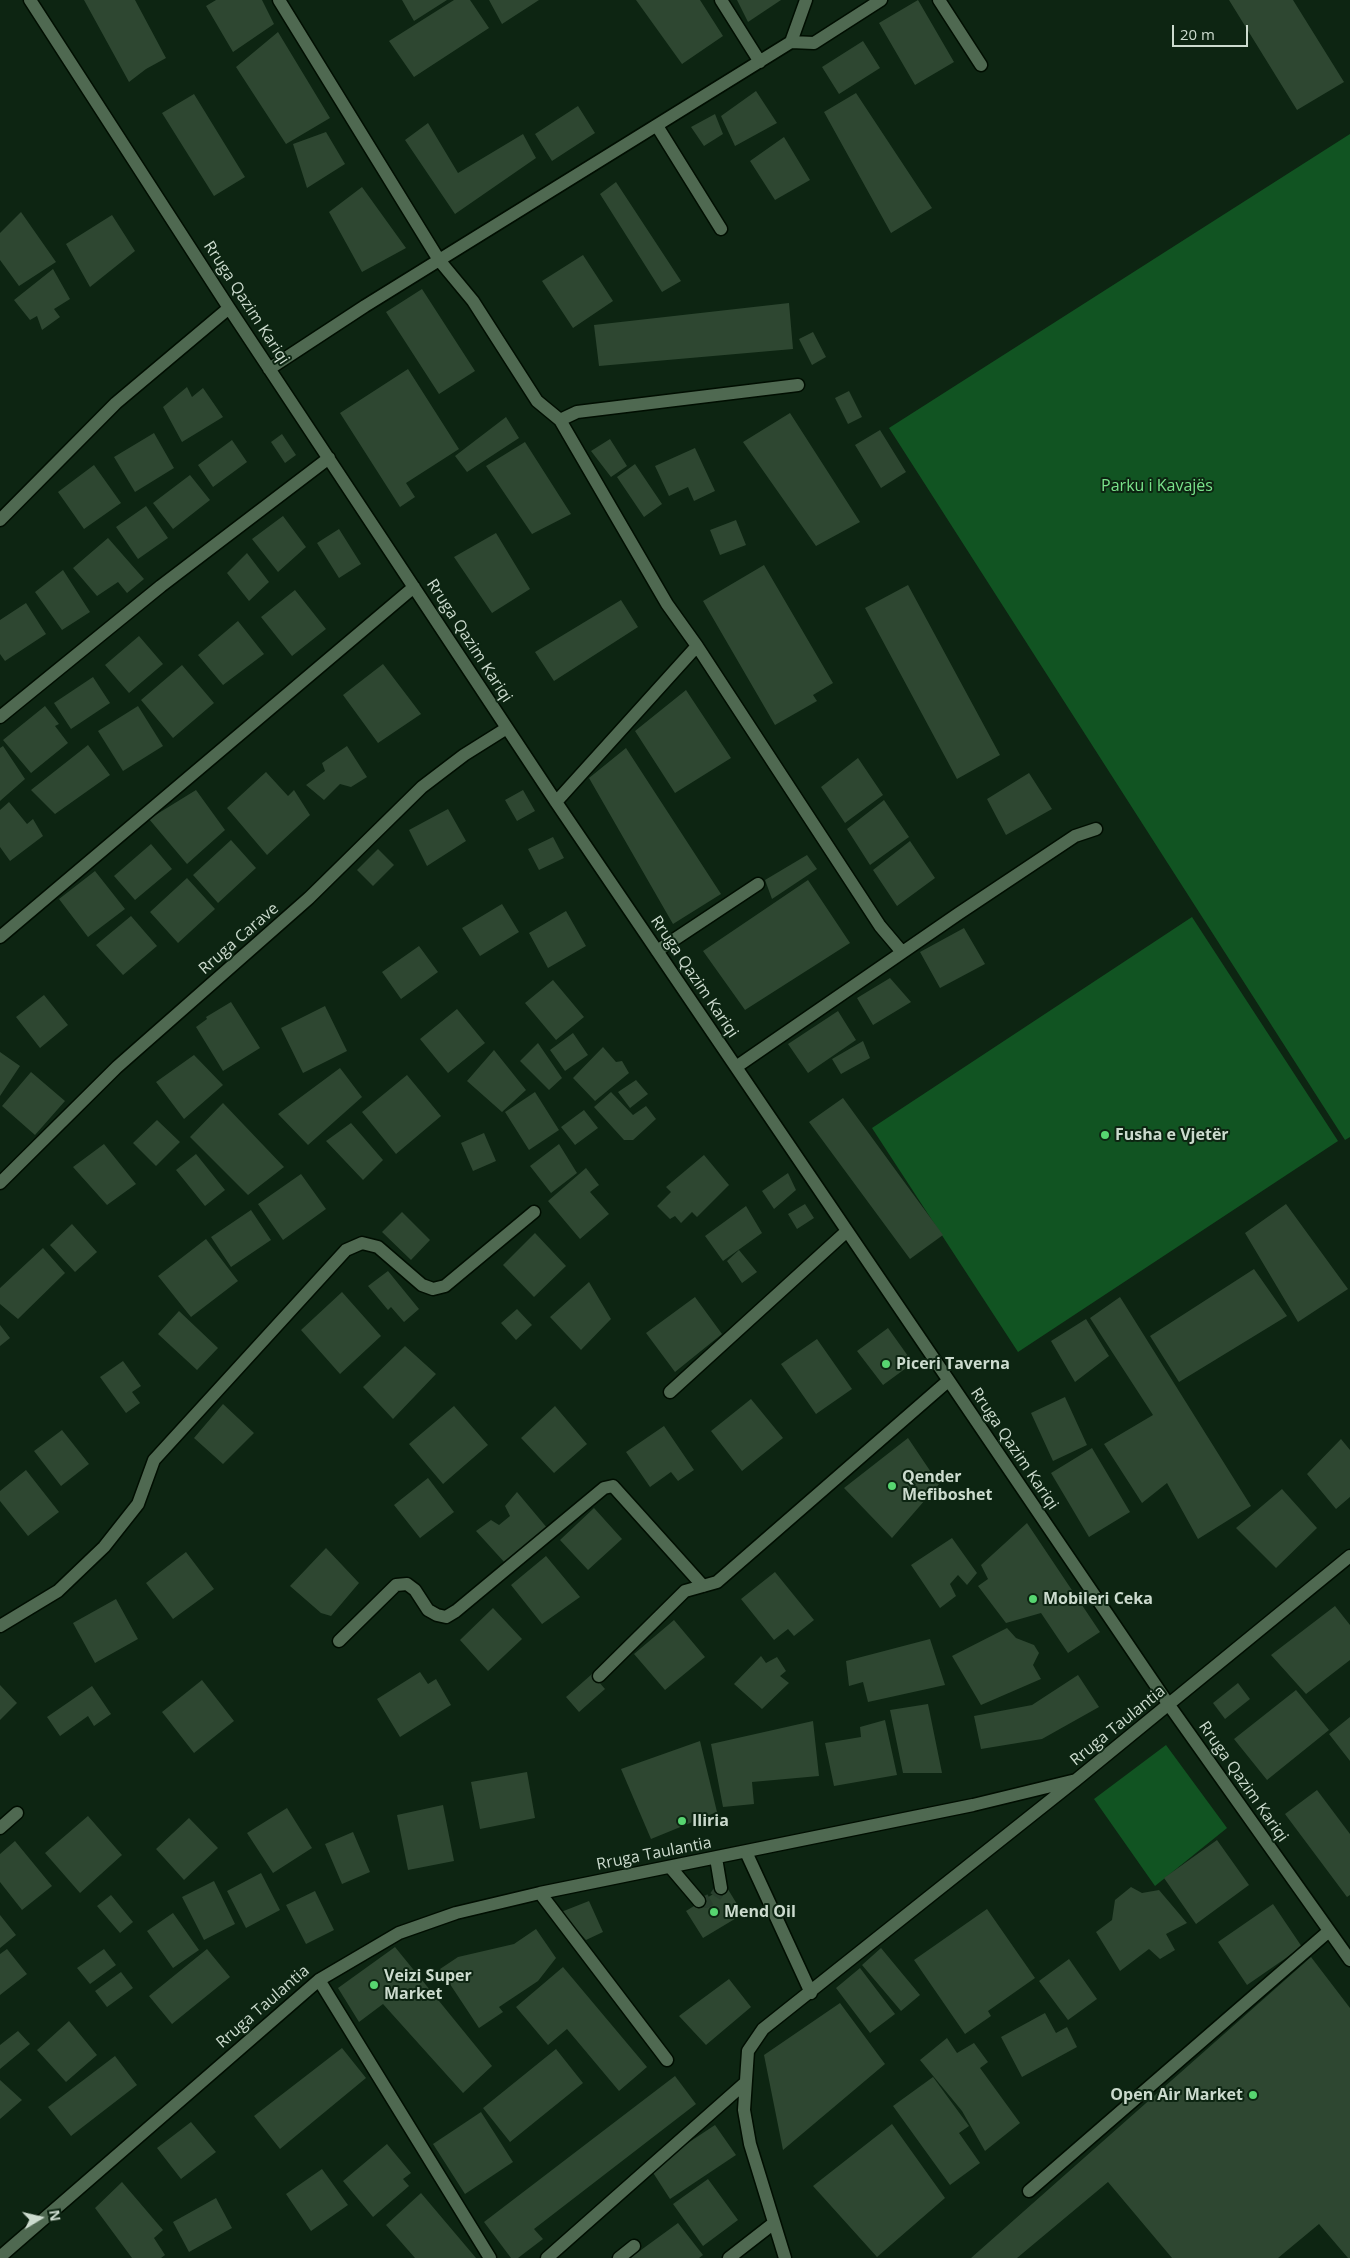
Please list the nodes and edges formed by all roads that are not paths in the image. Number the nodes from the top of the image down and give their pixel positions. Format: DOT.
graph roads {
  1 [pos="30,0"];
  2 [pos="279,0"];
  3 [pos="721,0"];
  4 [pos="806,0"];
  5 [pos="881,0"];
  6 [pos="939,0"];
  7 [pos="791,42"];
  8 [pos="760,62"];
  9 [pos="980,65"];
  10 [pos="657,126"];
  11 [pos="721,229"];
  12 [pos="439,260"];
  13 [pos="229,308"];
  14 [pos="269,369"];
  15 [pos="798,385"];
  16 [pos="560,420"];
  17 [pos="328,458"];
  18 [pos="0,520"];
  19 [pos="414,587"];
  20 [pos="697,646"];
  21 [pos="0,717"];
  22 [pos="507,728"];
  23 [pos="556,802"];
  24 [pos="1096,829"];
  25 [pos="758,884"];
  26 [pos="0,937"];
  27 [pos="657,951"];
  28 [pos="902,952"];
  29 [pos="736,1067"];
  30 [pos="0,1184"];
  31 [pos="534,1212"];
  32 [pos="847,1231"];
  33 [pos="948,1380"];
  34 [pos="670,1392"];
  35 [pos="1350,1556"];
  36 [pos="703,1586"];
  37 [pos="0,1626"];
  38 [pos="339,1641"];
  39 [pos="599,1676"];
  40 [pos="1169,1705"];
  41 [pos="1076,1780"];
  42 [pos="17,1813"];
  43 [pos="0,1828"];
  44 [pos="746,1852"];
  45 [pos="716,1858"];
  46 [pos="671,1868"];
  47 [pos="721,1888"];
  48 [pos="540,1893"];
  49 [pos="699,1901"];
  50 [pos="1329,1931"];
  51 [pos="1348,1952"];
  52 [pos="319,1980"];
  53 [pos="811,1993"];
  54 [pos="667,2060"];
  55 [pos="745,2083"];
  56 [pos="1029,2191"];
  57 [pos="774,2223"];
  58 [pos="634,2246"];
  59 [pos="0,2257"];
  60 [pos="490,2258"];
  61 [pos="547,2258"];
  62 [pos="619,2258"];
  63 [pos="729,2258"];
  64 [pos="785,2258"];
  1 -- 13 [label="street, Rruga Qazim Kariqi"];
  2 -- 12 [label="street"];
  3 -- 8 [label="street"];
  4 -- 7 [label="street"];
  5 -- 7 [label="street"];
  6 -- 9 [label="street"];
  7 -- 8 [label="street"];
  8 -- 10 [label="street"];
  10 -- 11 [label="street"];
  10 -- 12 [label="street"];
  12 -- 14 [label="street"];
  12 -- 16 [label="street"];
  13 -- 14 [label="street, Rruga Qazim Kariqi"];
  13 -- 18 [label="street"];
  14 -- 17 [label="street, Rruga Qazim Kariqi"];
  15 -- 16 [label="street"];
  16 -- 20 [label="street"];
  17 -- 19 [label="street, Rruga Qazim Kariqi"];
  17 -- 21 [label="street"];
  19 -- 22 [label="street, Rruga Qazim Kariqi"];
  19 -- 26 [label="street"];
  20 -- 23 [label="street"];
  20 -- 28 [label="street"];
  22 -- 23 [label="street, Rruga Qazim Kariqi"];
  22 -- 30 [label="street, Rruga Carave"];
  23 -- 27 [label="street, Rruga Qazim Kariqi"];
  24 -- 28 [label="street"];
  25 -- 27 [label="street"];
  27 -- 29 [label="street, Rruga Qazim Kariqi"];
  28 -- 29 [label="street"];
  29 -- 32 [label="street, Rruga Qazim Kariqi"];
  31 -- 37 [label="street"];
  32 -- 33 [label="street, Rruga Qazim Kariqi"];
  32 -- 34 [label="street"];
  33 -- 36 [label="street"];
  33 -- 40 [label="street, Rruga Qazim Kariqi"];
  35 -- 40 [label="street, Rruga Taulantia"];
  36 -- 38 [label="street"];
  36 -- 39 [label="street"];
  40 -- 41 [label="street, Rruga Taulantia"];
  40 -- 50 [label="street, Rruga Qazim Kariqi"];
  41 -- 44 [label="street, Rruga Taulantia"];
  41 -- 53 [label="street"];
  42 -- 43 [label="street"];
  44 -- 45 [label="street, Rruga Taulantia"];
  44 -- 53 [label="street"];
  45 -- 46 [label="street, Rruga Taulantia"];
  45 -- 47 [label="street"];
  46 -- 48 [label="street, Rruga Taulantia"];
  46 -- 49 [label="street"];
  48 -- 52 [label="street, Rruga Taulantia"];
  48 -- 54 [label="street"];
  50 -- 51 [label="street, Rruga Qazim Kariqi"];
  50 -- 56 [label="street"];
  52 -- 59 [label="street, Rruga Taulantia"];
  52 -- 60 [label="street"];
  53 -- 55 [label="street"];
  55 -- 57 [label="street"];
  55 -- 61 [label="street"];
  57 -- 63 [label="street"];
  57 -- 64 [label="street"];
  58 -- 62 [label="street"];
}
